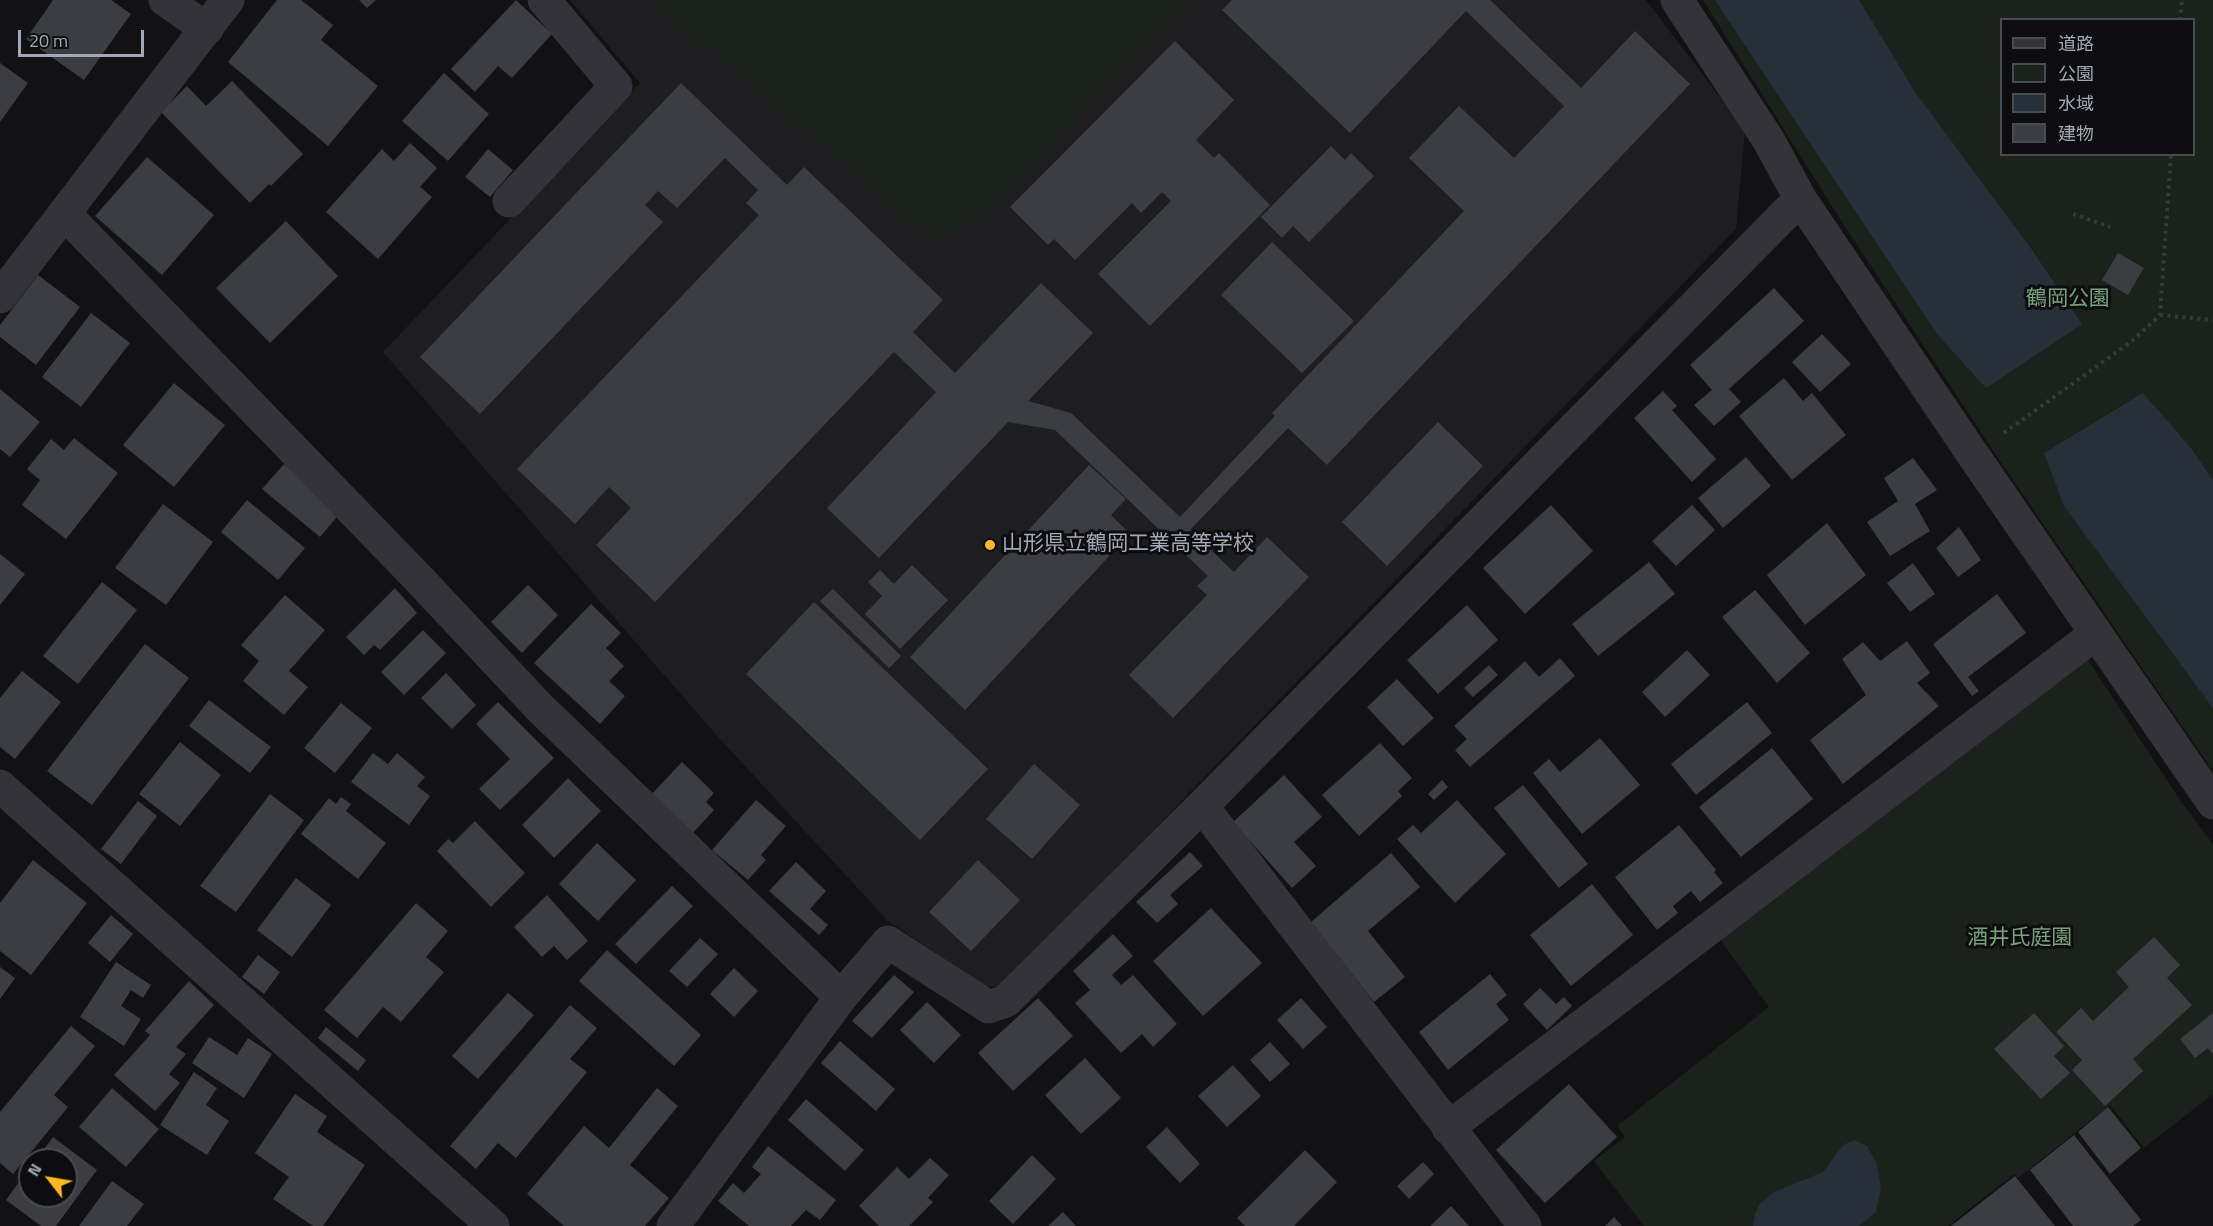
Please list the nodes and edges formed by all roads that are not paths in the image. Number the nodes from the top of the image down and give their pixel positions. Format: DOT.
graph roads {
  1 [pos="165,0"];
  2 [pos="228,0"];
  3 [pos="544,0"];
  4 [pos="1677,0"];
  5 [pos="207,29"];
  6 [pos="1802,200"];
  7 [pos="509,201"];
  8 [pos="65,214"];
  9 [pos="0,297"];
  10 [pos="2095,634"];
  11 [pos="0,786"];
  12 [pos="2213,803"];
  13 [pos="1202,806"];
  14 [pos="841,997"];
  15 [pos="1448,1128"];
  16 [pos="493,1226"];
  17 [pos="673,1226"];
  18 [pos="1525,1226"];
  1 -- 5 [label="street"];
  2 -- 5 [label="street"];
  3 -- 7 [label="street"];
  4 -- 6 [label="street"];
  5 -- 8 [label="street"];
  6 -- 10 [label="street"];
  6 -- 13 [label="street"];
  8 -- 9 [label="street"];
  8 -- 14 [label="street"];
  10 -- 12 [label="street"];
  10 -- 15 [label="street"];
  11 -- 16 [label="street"];
  13 -- 14 [label="street"];
  13 -- 15 [label="street"];
  14 -- 17 [label="street"];
  15 -- 18 [label="street"];
}
